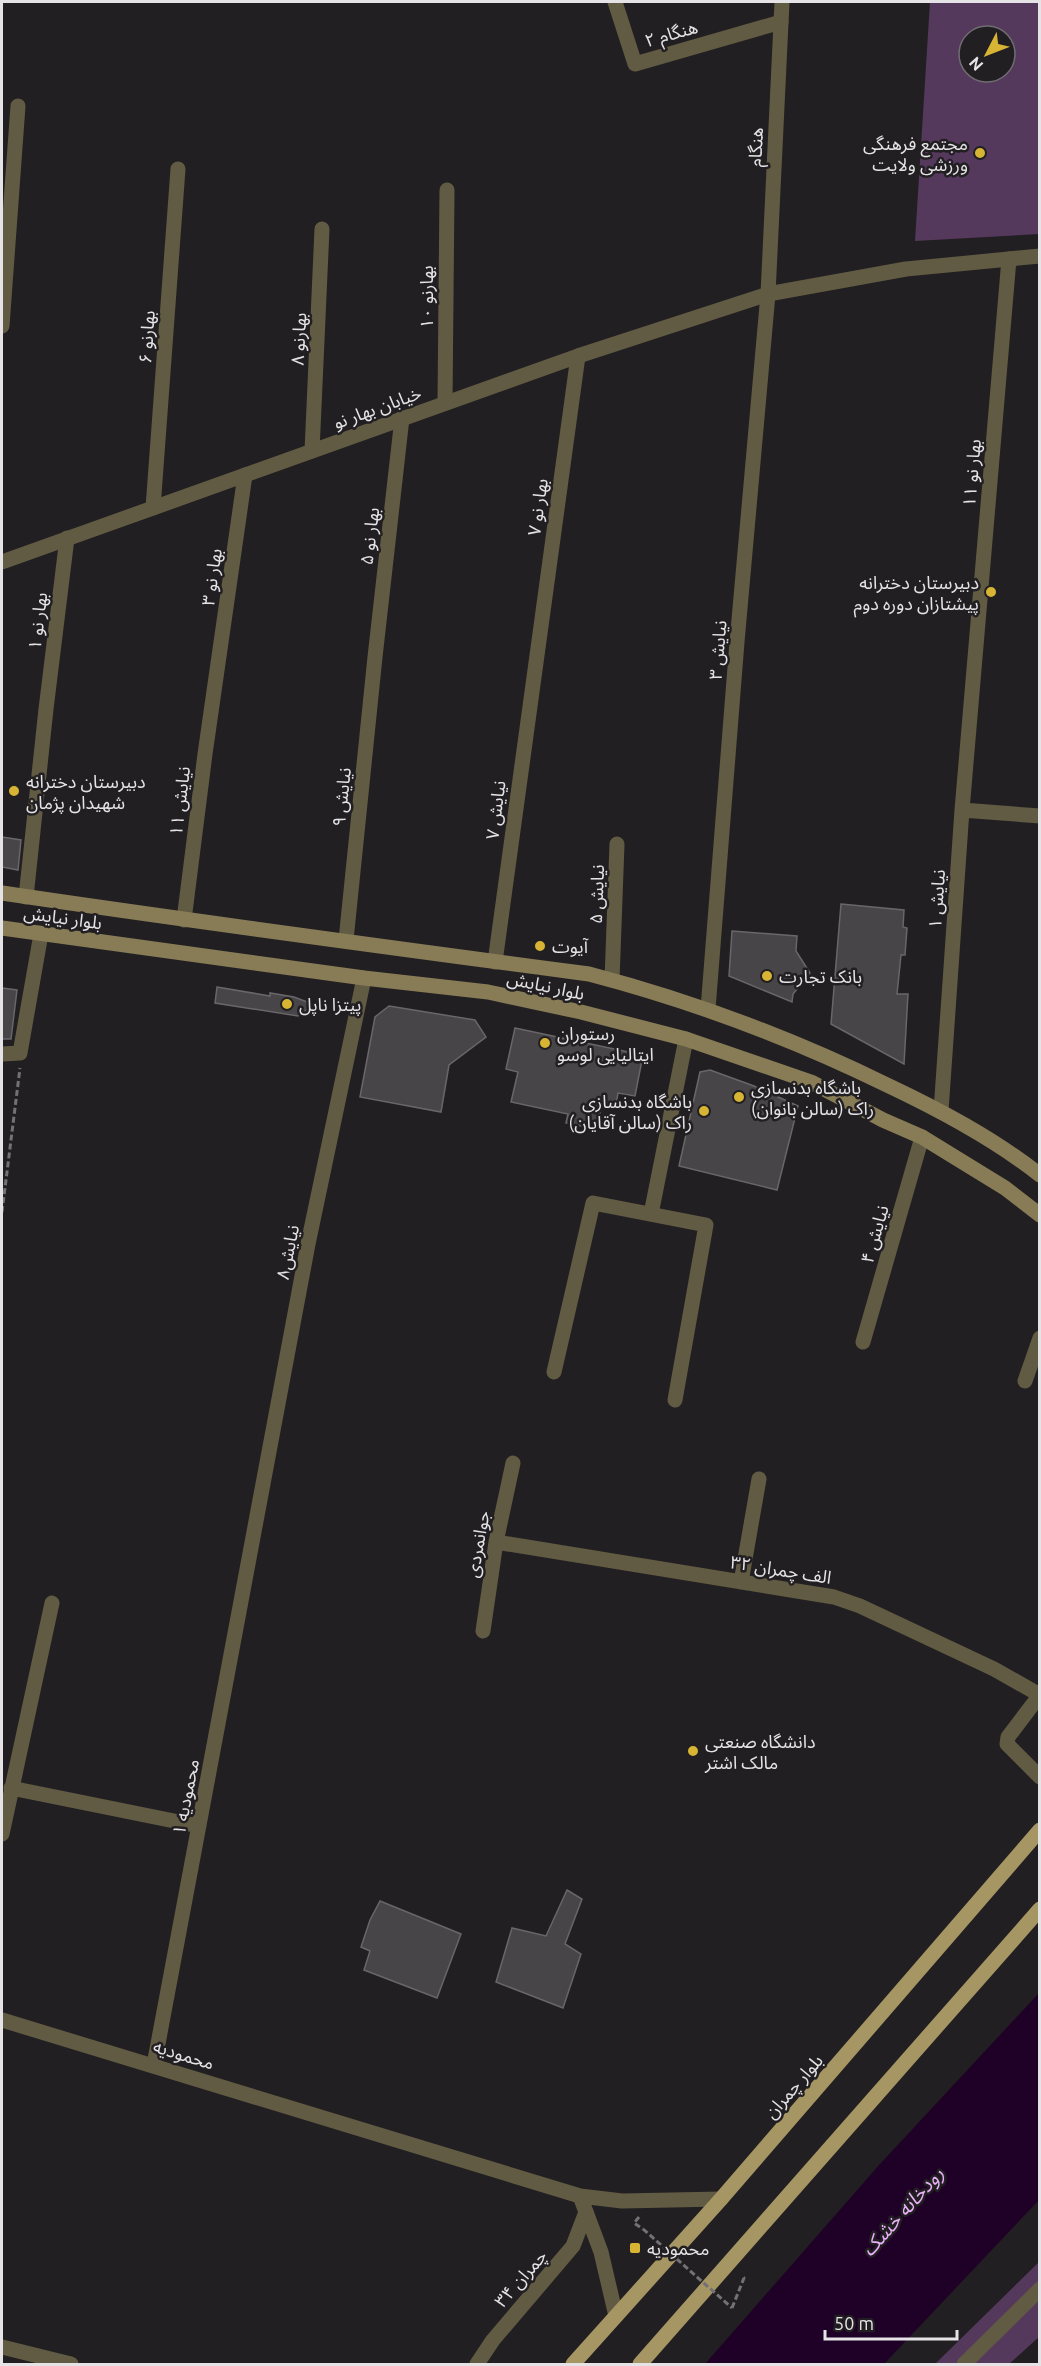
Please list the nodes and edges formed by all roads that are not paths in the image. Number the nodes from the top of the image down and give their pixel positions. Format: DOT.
graph roads {
  1 [pos="615,2"];
  2 [pos="782,2"];
  3 [pos="781,22"];
  4 [pos="18,106"];
  5 [pos="178,169"];
  6 [pos="447,190"];
  7 [pos="322,229"];
  8 [pos="1040,256"];
  9 [pos="1009,259"];
  10 [pos="768,294"];
  11 [pos="2,326"];
  12 [pos="578,356"];
  13 [pos="445,403"];
  14 [pos="402,418"];
  15 [pos="312,451"];
  16 [pos="245,475"];
  17 [pos="153,508"];
  18 [pos="67,538"];
  19 [pos="2,561"];
  20 [pos="375,657"];
  21 [pos="534,663"];
  22 [pos="215,686"];
  23 [pos="972,690"];
  24 [pos="962,810"];
  25 [pos="1040,816"];
  26 [pos="617,844"];
  27 [pos="2,893"];
  28 [pos="26,897"];
  29 [pos="184,920"];
  30 [pos="2,928"];
  31 [pos="40,934"];
  32 [pos="346,940"];
  33 [pos="495,962"];
  34 [pos="364,978"];
  35 [pos="612,980"];
  36 [pos="708,1009"];
  37 [pos="686,1039"];
  38 [pos="2,1054"];
  39 [pos="941,1111"];
  40 [pos="922,1137"];
  41 [pos="1040,1175"];
  42 [pos="651,1214"];
  43 [pos="1040,1215"];
  44 [pos="1040,1338"];
  45 [pos="863,1342"];
  46 [pos="554,1372"];
  47 [pos="1025,1381"];
  48 [pos="675,1400"];
  49 [pos="513,1464"];
  50 [pos="759,1479"];
  51 [pos="254,1535"];
  52 [pos="496,1542"];
  53 [pos="741,1582"];
  54 [pos="52,1603"];
  55 [pos="483,1631"];
  56 [pos="1040,1695"];
  57 [pos="1040,1777"];
  58 [pos="11,1788"];
  59 [pos="199,1826"];
  60 [pos="1040,1830"];
  61 [pos="2,1834"];
  62 [pos="1040,1910"];
  63 [pos="2,2020"];
  64 [pos="154,2065"];
  65 [pos="579,2196"];
  66 [pos="721,2199"];
  67 [pos="586,2212"];
  68 [pos="1040,2289"];
  69 [pos="616,2316"];
  70 [pos="2,2347"];
  71 [pos="71,2364"];
  72 [pos="477,2364"];
  73 [pos="573,2364"];
  74 [pos="640,2364"];
  75 [pos="964,2364"];
  1 -- 3 [label="street, ۲ هنگام"];
  2 -- 3 [label="street, هنگام"];
  3 -- 10 [label="street, هنگام"];
  4 -- 11 [label="street"];
  5 -- 17 [label="street, ۶ بهارنو"];
  6 -- 13 [label="street, ۱۰ بهارنو"];
  7 -- 15 [label="street, ۸ بهارنو"];
  8 -- 9 [label="street, خیابان بهار نو"];
  9 -- 10 [label="street, خیابان بهار نو"];
  9 -- 23 [label="street, ۱۱ بهار نو"];
  10 -- 12 [label="street, خیابان بهار نو"];
  10 -- 36 [label="street, نیایش ۳"];
  12 -- 13 [label="street, خیابان بهار نو"];
  12 -- 21 [label="street, ۷ بهار نو"];
  13 -- 14 [label="street, خیابان بهار نو"];
  14 -- 15 [label="street, خیابان بهار نو"];
  14 -- 20 [label="street, ۵ بهار نو"];
  15 -- 16 [label="street, خیابان بهار نو"];
  16 -- 17 [label="street, خیابان بهار نو"];
  16 -- 22 [label="street, ۳ بهار نو"];
  17 -- 18 [label="street, خیابان بهار نو"];
  18 -- 19 [label="street, خیابان بهار نو"];
  18 -- 28 [label="street, ۱ بهار نو"];
  20 -- 32 [label="street, نیایش ۹"];
  21 -- 33 [label="street, نیایش ۷"];
  22 -- 29 [label="street, نیایش ۱۱"];
  23 -- 24 [label="street, نیایش ۱"];
  24 -- 25 [label="street"];
  24 -- 39 [label="street, نیایش ۱"];
  26 -- 35 [label="street, نیایش ۵"];
  27 -- 28 [label="main road, بلوار نیایش"];
  28 -- 29 [label="main road, بلوار نیایش"];
  29 -- 32 [label="main road, بلوار نیایش"];
  30 -- 31 [label="main road, بلوار نیایش"];
  31 -- 34 [label="main road, بلوار نیایش"];
  31 -- 38 [label="street"];
  32 -- 33 [label="main road, بلوار نیایش"];
  33 -- 35 [label="main road, بلوار نیایش"];
  34 -- 37 [label="main road, بلوار نیایش"];
  34 -- 51 [label="street, نیایش۸"];
  35 -- 36 [label="main road, بلوار نیایش"];
  36 -- 39 [label="main road, بلوار نیایش"];
  37 -- 40 [label="main road, بلوار نیایش"];
  37 -- 42 [label="street"];
  39 -- 41 [label="main road, بلوار نیایش"];
  40 -- 43 [label="main road, بلوار نیایش"];
  40 -- 45 [label="street, نیایش ۴"];
  42 -- 46 [label="street"];
  42 -- 48 [label="street"];
  44 -- 47 [label="street"];
  49 -- 52 [label="street, جوانمردی"];
  50 -- 53 [label="street"];
  51 -- 59 [label="street, ۱ محمودیه"];
  52 -- 53 [label="street, ۳۲ الف چمران"];
  52 -- 55 [label="street, جوانمردی"];
  53 -- 56 [label="street, ۳۲ الف چمران"];
  54 -- 58 [label="street"];
  56 -- 57 [label="street, ۳۲ الف چمران"];
  58 -- 59 [label="street"];
  58 -- 61 [label="street"];
  59 -- 64 [label="street, ۱ محمودیه"];
  60 -- 66 [label="main road, بلوار چمران"];
  62 -- 74 [label="main road"];
  63 -- 64 [label="street, محمودیه"];
  64 -- 65 [label="street, محمودیه"];
  65 -- 66 [label="street, محمودیه"];
  65 -- 67 [label="street"];
  66 -- 69 [label="main road, بلوار چمران"];
  67 -- 69 [label="street"];
  67 -- 72 [label="street, ۳۴ چمران"];
  68 -- 75 [label="street"];
  69 -- 73 [label="main road, بلوار چمران"];
  70 -- 71 [label="street"];
}
